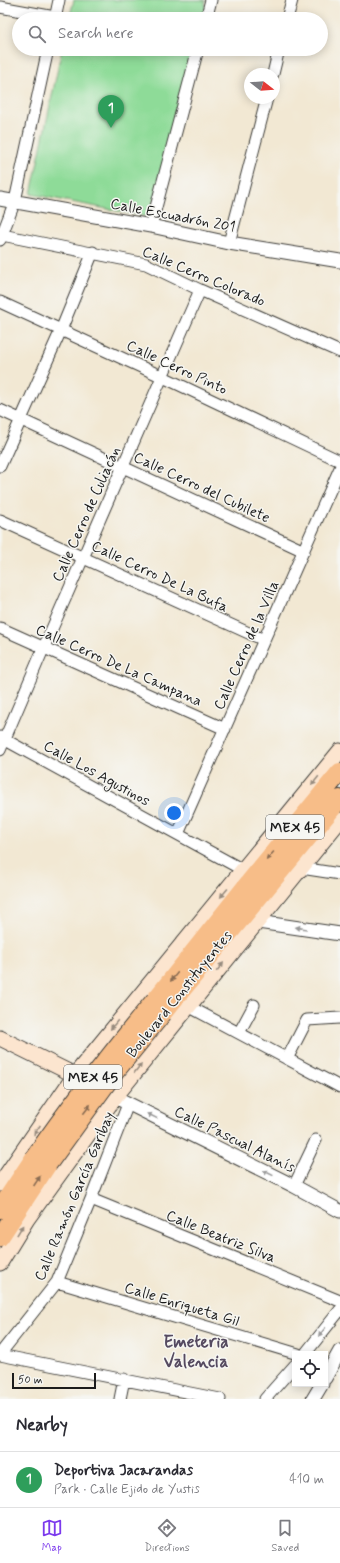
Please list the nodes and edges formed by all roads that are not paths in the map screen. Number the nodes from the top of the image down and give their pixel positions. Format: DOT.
graph roads {
  1 [pos="59,0"];
  2 [pos="211,0"];
  3 [pos="292,0"];
  4 [pos="0,7"];
  5 [pos="25,12"];
  6 [pos="56,12"];
  7 [pos="208,12"];
  8 [pos="289,12"];
  9 [pos="46,56"];
  10 [pos="196,56"];
  11 [pos="277,56"];
  12 [pos="274,68"];
  13 [pos="265,104"];
  14 [pos="0,199"];
  15 [pos="15,201"];
  16 [pos="151,226"];
  17 [pos="1,238"];
  18 [pos="229,243"];
  19 [pos="93,252"];
  20 [pos="340,261"];
  21 [pos="200,290"];
  22 [pos="0,302"];
  23 [pos="62,330"];
  24 [pos="340,352"];
  25 [pos="163,377"];
  26 [pos="0,410"];
  27 [pos="20,419"];
  28 [pos="340,461"];
  29 [pos="0,466"];
  30 [pos="123,468"];
  31 [pos="340,468"];
  32 [pos="0,520"];
  33 [pos="304,551"];
  34 [pos="83,557"];
  35 [pos="0,628"];
  36 [pos="264,640"];
  37 [pos="44,647"];
  38 [pos="225,729"];
  39 [pos="1,742"];
  40 [pos="340,751"];
  41 [pos="340,772"];
  42 [pos="340,799"];
  43 [pos="340,820"];
  44 [pos="178,834"];
  45 [pos="301,868"];
  46 [pos="340,874"];
  47 [pos="251,882"];
  48 [pos="258,922"];
  49 [pos="340,934"];
  50 [pos="131,1005"];
  51 [pos="254,1005"];
  52 [pos="188,1006"];
  53 [pos="340,1018"];
  54 [pos="239,1034"];
  55 [pos="163,1037"];
  56 [pos="0,1038"];
  57 [pos="287,1059"];
  58 [pos="75,1075"];
  59 [pos="340,1087"];
  60 [pos="122,1101"];
  61 [pos="316,1140"];
  62 [pos="0,1184"];
  63 [pos="294,1186"];
  64 [pos="92,1200"];
  65 [pos="0,1209"];
  66 [pos="340,1211"];
  67 [pos="0,1237"];
  68 [pos="0,1263"];
  69 [pos="57,1282"];
  70 [pos="340,1301"];
  71 [pos="340,1310"];
  72 [pos="307,1351"];
  73 [pos="340,1351"];
  74 [pos="292,1352"];
  75 [pos="0,1355"];
  76 [pos="292,1368"];
  77 [pos="328,1373"];
  78 [pos="124,1379"];
  79 [pos="320,1387"];
  80 [pos="214,1398"];
  81 [pos="120,1399"];
  82 [pos="264,1399"];
  83 [pos="313,1399"];
  1 -- 6 [label="street"];
  2 -- 7 [label="street"];
  3 -- 8 [label="street"];
  4 -- 5 [label="street"];
  9 -- 15 [label="street"];
  10 -- 16 [label="street"];
  11 -- 12 [label="street"];
  13 -- 18 [label="street"];
  14 -- 15 [label="street, Calle Escuadrón 201"];
  15 -- 16 [label="street, Calle Escuadrón 201"];
  15 -- 17 [label="street"];
  16 -- 18 [label="street, Calle Escuadrón 201"];
  17 -- 19 [label="street, Calle Cerro Colorado"];
  18 -- 20 [label="street, Calle Escuadrón 201"];
  19 -- 21 [label="street, Calle Cerro Colorado"];
  19 -- 23 [label="street"];
  21 -- 24 [label="street, Calle Cerro Colorado"];
  21 -- 25 [label="street, Calle Cerro de Culiacán"];
  22 -- 23 [label="street, Calle Cerro Pinto"];
  23 -- 25 [label="street, Calle Cerro Pinto"];
  23 -- 27 [label="street"];
  25 -- 28 [label="street, Calle Cerro Pinto"];
  25 -- 30 [label="street, Calle Cerro de Culiacán"];
  26 -- 27 [label="street, Calle Cerro del Cubilete"];
  27 -- 29 [label="street"];
  27 -- 30 [label="street, Calle Cerro del Cubilete"];
  30 -- 33 [label="street, Calle Cerro del Cubilete"];
  30 -- 34 [label="street, Calle Cerro de Culiacán"];
  31 -- 33 [label="street, Calle Cerro de la Villa"];
  32 -- 34 [label="street, Calle Cerro De La Bufa"];
  33 -- 36 [label="street, Calle Cerro de la Villa"];
  34 -- 36 [label="street, Calle Cerro De La Bufa"];
  34 -- 37 [label="street, Calle Cerro de Culiacán"];
  35 -- 37 [label="street, Calle Cerro De La Campana"];
  36 -- 38 [label="street, Calle Cerro de la Villa"];
  37 -- 38 [label="street, Calle Cerro De La Campana"];
  37 -- 39 [label="street, Calle Cerro de Culiacán"];
  38 -- 44 [label="street, Calle Cerro de la Villa"];
  39 -- 44 [label="street, Calle Los Agustinos"];
  40 -- 47 [label="main road, one-way"];
  41 -- 47 [label="highway, Boulevard Constituyentes / MEX 45, one-way"];
  42 -- 47 [label="highway, Boulevard Constituyentes / MEX 45"];
  43 -- 45 [label="main road"];
  44 -- 47 [label="street, Calle Los Agustinos"];
  45 -- 46 [label="street"];
  45 -- 48 [label="main road"];
  47 -- 50 [label="main road, one-way"];
  47 -- 65 [label="highway, Boulevard Constituyentes / MEX 45, one-way, bridge"];
  67 -- 47 [label="highway, Boulevard Constituyentes / MEX 45, one-way, bridge"];
  49 -- 48 [label="street, one-way"];
  52 -- 48 [label="main road, one-way"];
  50 -- 55 [label="street"];
  50 -- 58 [label="main road, one-way"];
  51 -- 54 [label="street"];
  52 -- 54 [label="street"];
  52 -- 55 [label="main road"];
  53 -- 57 [label="street"];
  54 -- 57 [label="street"];
  60 -- 55 [label="main road, one-way"];
  56 -- 58 [label="main road"];
  57 -- 59 [label="street"];
  58 -- 60 [label="main road"];
  58 -- 62 [label="main road, one-way"];
  63 -- 60 [label="street, Calle Pascual Alanís, one-way"];
  60 -- 64 [label="street, Calle Ramón García Garibay"];
  68 -- 60 [label="main road, one-way"];
  61 -- 63 [label="street"];
  63 -- 66 [label="street, Calle Pascual Alanís"];
  64 -- 69 [label="street, Calle Ramón García Garibay"];
  64 -- 70 [label="street, Calle Beatriz Silva"];
  69 -- 74 [label="street, Calle Enriqueta Gil"];
  69 -- 75 [label="street, Calle Ramón García Garibay"];
  71 -- 72 [label="street, one-way"];
  73 -- 77 [label="street"];
  75 -- 78 [label="street"];
  76 -- 82 [label="street"];
  78 -- 80 [label="street"];
  78 -- 81 [label="street"];
  79 -- 83 [label="street"];
}
